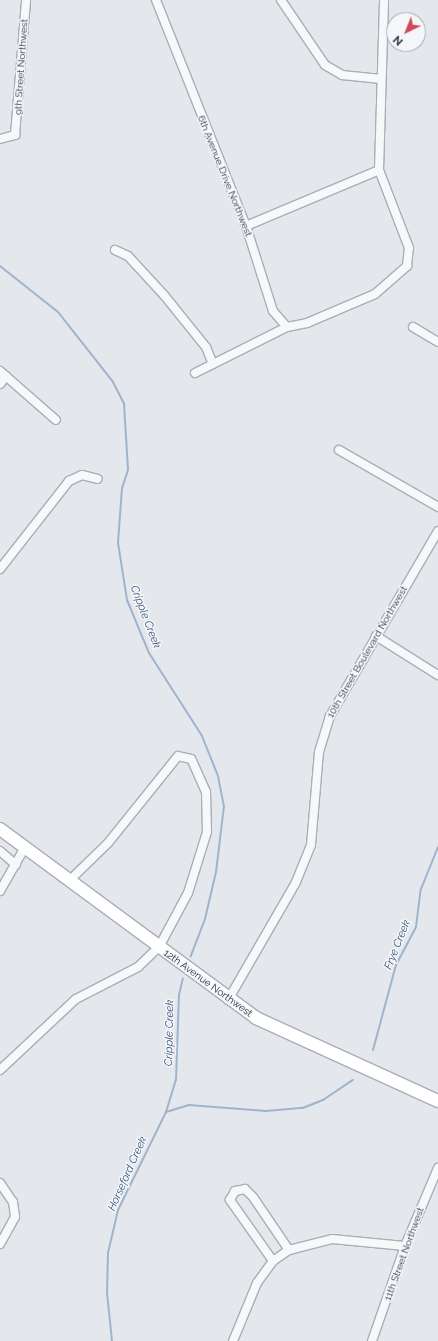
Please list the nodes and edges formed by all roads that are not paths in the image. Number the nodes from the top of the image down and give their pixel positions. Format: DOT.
graph roads {
  1 [pos="26,0"];
  2 [pos="156,0"];
  3 [pos="281,0"];
  4 [pos="384,0"];
  5 [pos="381,79"];
  6 [pos="0,139"];
  7 [pos="379,170"];
  8 [pos="246,226"];
  9 [pos="115,250"];
  10 [pos="287,327"];
  11 [pos="413,327"];
  12 [pos="438,342"];
  13 [pos="214,364"];
  14 [pos="3,373"];
  15 [pos="195,373"];
  16 [pos="0,384"];
  17 [pos="56,420"];
  18 [pos="339,450"];
  19 [pos="98,479"];
  20 [pos="438,507"];
  21 [pos="438,531"];
  22 [pos="0,569"];
  23 [pos="376,636"];
  24 [pos="438,675"];
  25 [pos="0,829"];
  26 [pos="25,847"];
  27 [pos="0,852"];
  28 [pos="16,865"];
  29 [pos="69,881"];
  30 [pos="0,891"];
  31 [pos="159,947"];
  32 [pos="228,1000"];
  33 [pos="0,1070"];
  34 [pos="438,1101"];
  35 [pos="438,1168"];
  36 [pos="0,1183"];
  37 [pos="0,1244"];
  38 [pos="405,1246"];
  39 [pos="289,1250"];
  40 [pos="273,1261"];
  41 [pos="233,1341"];
  42 [pos="372,1341"];
  1 -- 6 [label="street, 9th Street Northwest"];
  2 -- 8 [label="street, 6th Avenue Drive Northwest"];
  3 -- 5 [label="street"];
  4 -- 5 [label="street"];
  5 -- 7 [label="street"];
  7 -- 8 [label="street"];
  7 -- 10 [label="street"];
  8 -- 10 [label="street, 6th Avenue Drive Northwest"];
  9 -- 13 [label="street"];
  10 -- 13 [label="street"];
  11 -- 12 [label="street"];
  13 -- 15 [label="street"];
  14 -- 16 [label="street"];
  14 -- 17 [label="street"];
  18 -- 20 [label="street"];
  19 -- 22 [label="street"];
  21 -- 23 [label="street, 10th Street Boulevard Northwest"];
  23 -- 24 [label="street"];
  23 -- 32 [label="street, 10th Street Boulevard Northwest"];
  25 -- 26 [label="main road, 12th Avenue Northwest"];
  26 -- 28 [label="street"];
  26 -- 29 [label="main road, 12th Avenue Northwest"];
  27 -- 28 [label="street"];
  28 -- 30 [label="street"];
  29 -- 31 [label="main road, 12th Avenue Northwest"];
  29 -- 31 [label="street"];
  31 -- 32 [label="main road, 12th Avenue Northwest"];
  31 -- 33 [label="street"];
  32 -- 34 [label="main road, 12th Avenue Northwest"];
  35 -- 38 [label="street, 11th Street Northwest"];
  36 -- 37 [label="street"];
  38 -- 39 [label="street"];
  38 -- 42 [label="street, 11th Street Northwest"];
  39 -- 40 [label="street"];
  39 -- 40 [label="street"];
  40 -- 41 [label="street"];
}
